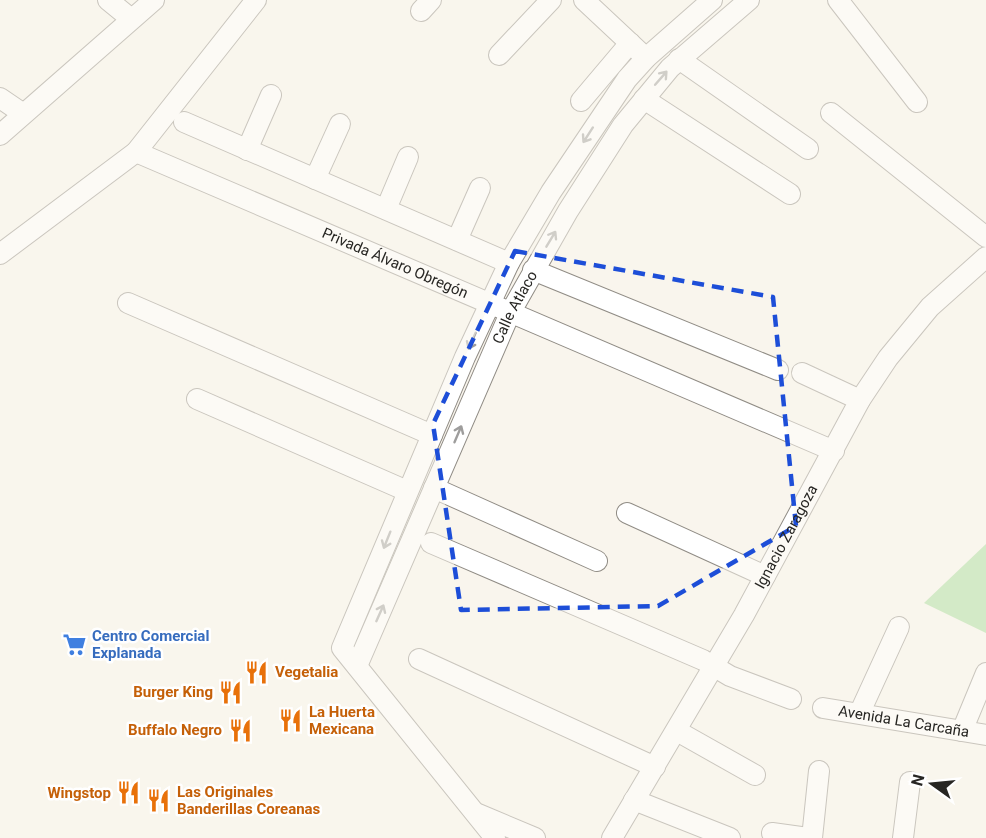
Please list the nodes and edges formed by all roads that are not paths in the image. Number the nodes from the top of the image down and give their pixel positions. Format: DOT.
graph roads {
  1 [pos="108,0"];
  2 [pos="153,0"];
  3 [pos="256,0"];
  4 [pos="551,0"];
  5 [pos="584,0"];
  6 [pos="712,0"];
  7 [pos="749,0"];
  8 [pos="838,0"];
  9 [pos="130,18"];
  10 [pos="630,43"];
  11 [pos="499,55"];
  12 [pos="646,58"];
  13 [pos="679,59"];
  14 [pos="272,95"];
  15 [pos="0,98"];
  16 [pos="644,99"];
  17 [pos="581,101"];
  18 [pos="917,102"];
  19 [pos="605,109"];
  20 [pos="22,113"];
  21 [pos="831,113"];
  22 [pos="184,122"];
  23 [pos="340,124"];
  24 [pos="623,125"];
  25 [pos="0,135"];
  26 [pos="808,149"];
  27 [pos="247,150"];
  28 [pos="136,152"];
  29 [pos="408,157"];
  30 [pos="315,179"];
  31 [pos="480,188"];
  32 [pos="790,194"];
  33 [pos="386,209"];
  34 [pos="986,237"];
  35 [pos="457,240"];
  36 [pos="0,254"];
  37 [pos="986,257"];
  38 [pos="509,263"];
  39 [pos="533,270"];
  40 [pos="128,303"];
  41 [pos="489,303"];
  42 [pos="510,313"];
  43 [pos="778,370"];
  44 [pos="802,373"];
  45 [pos="197,399"];
  46 [pos="860,400"];
  47 [pos="432,435"];
  48 [pos="834,451"];
  49 [pos="435,488"];
  50 [pos="404,499"];
  51 [pos="627,513"];
  52 [pos="422,517"];
  53 [pos="430,543"];
  54 [pos="597,561"];
  55 [pos="765,576"];
  56 [pos="899,627"];
  57 [pos="419,659"];
  58 [pos="357,666"];
  59 [pos="715,666"];
  60 [pos="986,673"];
  61 [pos="791,699"];
  62 [pos="823,708"];
  63 [pos="860,712"];
  64 [pos="677,731"];
  65 [pos="962,731"];
  66 [pos="986,735"];
  67 [pos="655,767"];
  68 [pos="819,771"];
  69 [pos="755,775"];
  70 [pos="910,782"];
  71 [pos="634,800"];
  72 [pos="475,813"];
  73 [pos="772,833"];
  74 [pos="495,838"];
  75 [pos="535,838"];
  76 [pos="612,838"];
  77 [pos="730,838"];
  78 [pos="810,838"];
  79 [pos="903,838"];
  1 -- 9 [label="street"];
  2 -- 9 [label="street"];
  3 -- 28 [label="street"];
  4 -- 11 [label="street"];
  5 -- 10 [label="street"];
  6 -- 12 [label="street, Calle Atlaco"];
  7 -- 13 [label="street, Calle Atlaco"];
  8 -- 18 [label="street"];
  9 -- 20 [label="street"];
  10 -- 12 [label="street"];
  10 -- 17 [label="street"];
  12 -- 19 [label="street, Calle Atlaco"];
  16 -- 13 [label="street, Calle Atlaco, one-way"];
  13 -- 26 [label="street"];
  14 -- 27 [label="street"];
  15 -- 20 [label="street"];
  16 -- 24 [label="street, Calle Atlaco"];
  16 -- 32 [label="street"];
  19 -- 24 [label="street"];
  19 -- 38 [label="street, Calle Atlaco, one-way"];
  20 -- 25 [label="street"];
  21 -- 34 [label="street"];
  22 -- 27 [label="street"];
  23 -- 30 [label="street"];
  39 -- 24 [label="street, Calle Atlaco, one-way"];
  27 -- 30 [label="street"];
  28 -- 36 [label="street"];
  28 -- 41 [label="street, Privada Álvaro Obregón"];
  29 -- 33 [label="street"];
  30 -- 33 [label="street"];
  31 -- 35 [label="street"];
  33 -- 35 [label="street"];
  35 -- 38 [label="street"];
  37 -- 46 [label="street, Ignacio Zaragoza"];
  38 -- 41 [label="street, Calle Atlaco"];
  39 -- 42 [label="street, Calle Atlaco"];
  39 -- 43 [label="street"];
  40 -- 47 [label="street"];
  41 -- 42 [label="street, Privada Álvaro Obregón"];
  41 -- 47 [label="street, Calle Atlaco, one-way"];
  42 -- 48 [label="street, Privada Álvaro Obregón"];
  49 -- 42 [label="street, Calle Atlaco, one-way"];
  44 -- 46 [label="street"];
  45 -- 50 [label="street"];
  46 -- 48 [label="street, Ignacio Zaragoza"];
  47 -- 50 [label="street, Calle Atlaco"];
  48 -- 55 [label="street, Ignacio Zaragoza"];
  49 -- 52 [label="street, Calle Atlaco"];
  49 -- 54 [label="street"];
  50 -- 52 [label="street"];
  50 -- 58 [label="street, Calle Atlaco, one-way"];
  51 -- 55 [label="street"];
  58 -- 52 [label="street, Calle Atlaco, one-way"];
  53 -- 59 [label="street"];
  55 -- 59 [label="street, Ignacio Zaragoza"];
  56 -- 63 [label="street"];
  57 -- 67 [label="street"];
  58 -- 72 [label="street"];
  59 -- 61 [label="street"];
  59 -- 64 [label="street, Ignacio Zaragoza"];
  60 -- 65 [label="street"];
  62 -- 63 [label="street, Avenida La Carcaña"];
  63 -- 65 [label="street, Avenida La Carcaña"];
  64 -- 67 [label="street, Ignacio Zaragoza"];
  64 -- 69 [label="street"];
  65 -- 66 [label="street, Avenida La Carcaña"];
  67 -- 71 [label="street, Ignacio Zaragoza"];
  68 -- 78 [label="street"];
  70 -- 79 [label="street"];
  71 -- 76 [label="street, Ignacio Zaragoza"];
  71 -- 77 [label="street"];
  72 -- 74 [label="street"];
  72 -- 75 [label="street"];
  73 -- 78 [label="street"];
}
